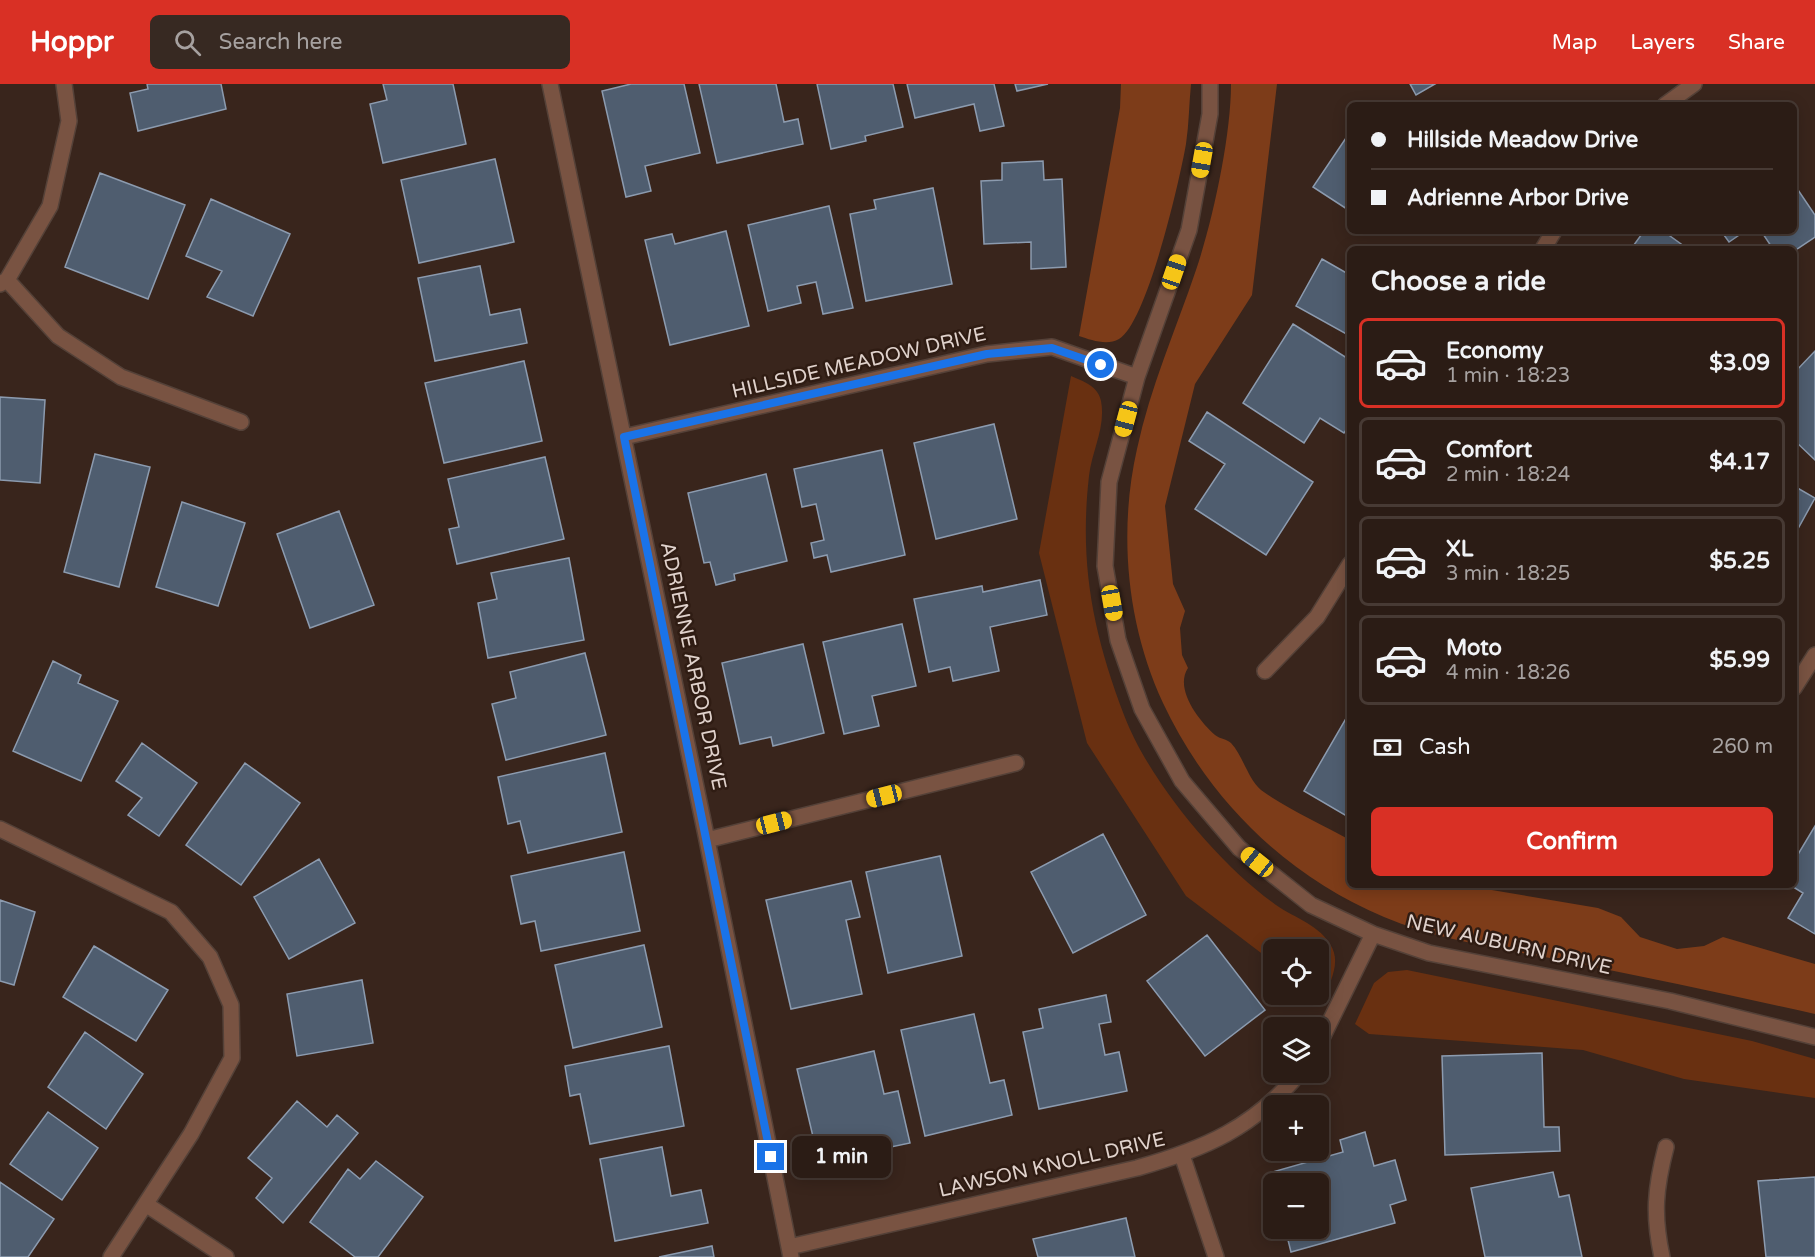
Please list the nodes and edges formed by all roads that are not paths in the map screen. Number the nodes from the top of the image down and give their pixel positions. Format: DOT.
graph roads {
  1 [pos="63,84"];
  2 [pos="550,84"];
  3 [pos="1210,84"];
  4 [pos="1694,84"];
  5 [pos="1669,102"];
  6 [pos="3,282"];
  7 [pos="1137,377"];
  8 [pos="241,422"];
  9 [pos="624,437"];
  10 [pos="1347,569"];
  11 [pos="1815,655"];
  12 [pos="1265,671"];
  13 [pos="1797,683"];
  14 [pos="1016,764"];
  15 [pos="0,829"];
  16 [pos="707,840"];
  17 [pos="1373,934"];
  18 [pos="1329,1024"];
  19 [pos="1815,1037"];
  20 [pos="1291,1083"];
  21 [pos="1666,1147"];
  22 [pos="1182,1155"];
  23 [pos="147,1205"];
  24 [pos="790,1252"];
  25 [pos="111,1257"];
  26 [pos="226,1257"];
  27 [pos="1216,1257"];
  28 [pos="1662,1257"];
  1 -- 6 [label="street"];
  2 -- 9 [label="street, ADRIENNE ARBOR DRIVE"];
  3 -- 7 [label="street, NEW AUBURN DRIVE"];
  4 -- 5 [label="street"];
  6 -- 8 [label="street"];
  7 -- 9 [label="street, HILLSIDE MEADOW DRIVE"];
  7 -- 17 [label="street, NEW AUBURN DRIVE"];
  9 -- 16 [label="street, ADRIENNE ARBOR DRIVE"];
  10 -- 12 [label="street"];
  11 -- 13 [label="street"];
  14 -- 16 [label="street"];
  15 -- 23 [label="street"];
  16 -- 24 [label="street, ADRIENNE ARBOR DRIVE"];
  17 -- 18 [label="street"];
  17 -- 19 [label="street, NEW AUBURN DRIVE"];
  20 -- 22 [label="street, LAWSON KNOLL DRIVE"];
  21 -- 28 [label="street"];
  22 -- 24 [label="street, LAWSON KNOLL DRIVE"];
  22 -- 27 [label="street"];
  23 -- 25 [label="street"];
  23 -- 26 [label="street"];
}
